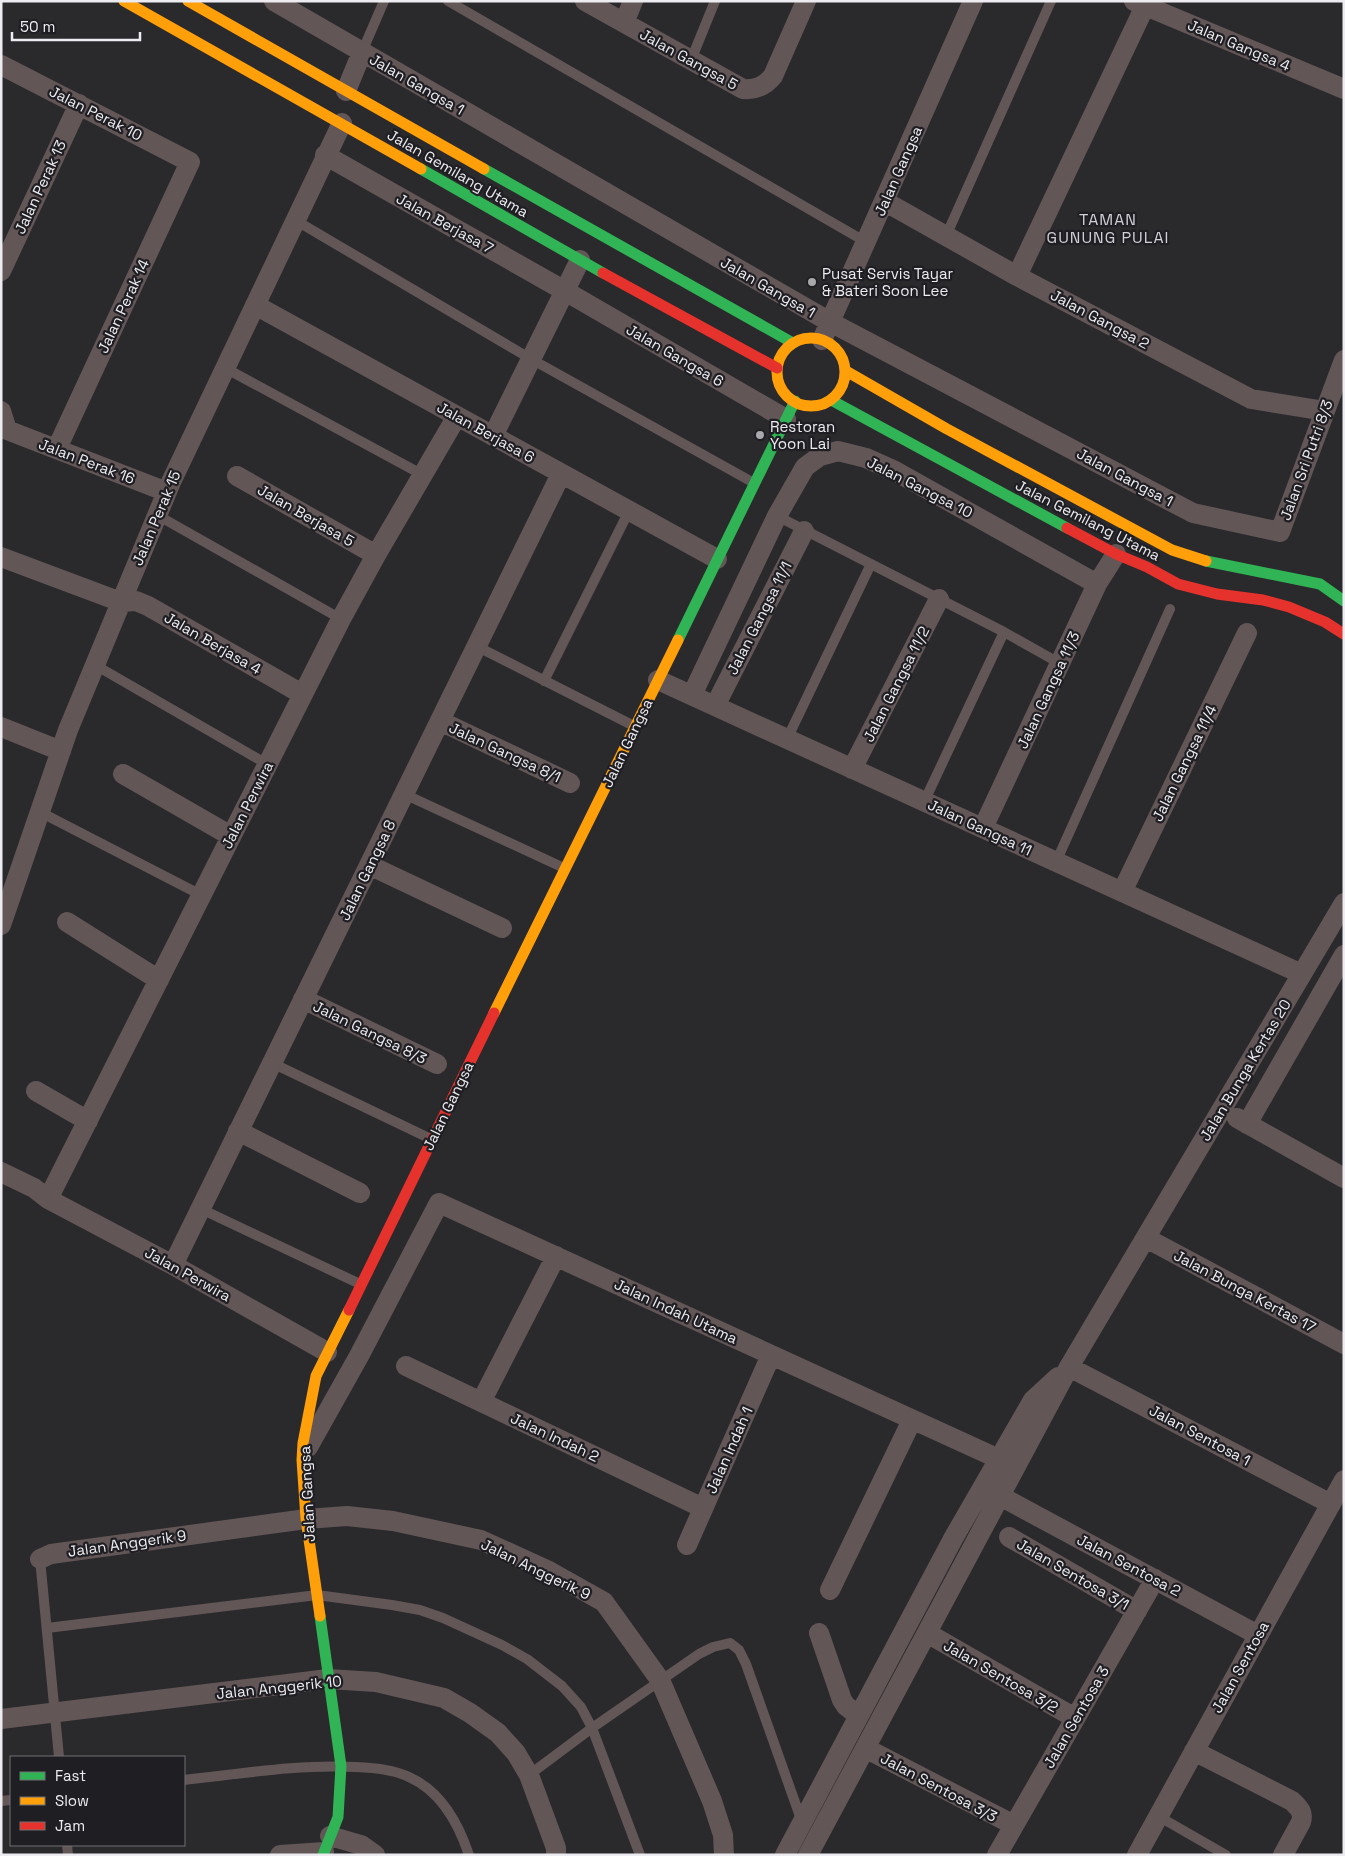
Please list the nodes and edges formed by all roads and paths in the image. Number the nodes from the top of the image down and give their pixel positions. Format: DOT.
graph roads {
  1 [pos="124,1"];
  2 [pos="188,1"];
  3 [pos="274,1"];
  4 [pos="384,1"];
  5 [pos="448,1"];
  6 [pos="585,1"];
  7 [pos="634,1"];
  8 [pos="715,1"];
  9 [pos="806,1"];
  10 [pos="973,1"];
  11 [pos="1051,1"];
  12 [pos="1140,4"];
  13 [pos="624,23"];
  14 [pos="362,52"];
  15 [pos="691,60"];
  16 [pos="1,65"];
  17 [pos="1344,89"];
  18 [pos="346,91"];
  19 [pos="79,104"];
  20 [pos="342,123"];
  21 [pos="325,155"];
  22 [pos="190,162"];
  23 [pos="884,201"];
  24 [pos="295,220"];
  25 [pos="946,236"];
  26 [pos="866,242"];
  27 [pos="580,260"];
  28 [pos="1,271"];
  29 [pos="1017,276"];
  30 [pos="565,291"];
  31 [pos="255,305"];
  32 [pos="826,331"];
  33 [pos="793,343"];
  34 [pos="532,359"];
  35 [pos="1344,360"];
  36 [pos="225,368"];
  37 [pos="778,368"];
  38 [pos="846,371"];
  39 [pos="830,400"];
  40 [pos="795,401"];
  41 [pos="1,411"];
  42 [pos="1325,411"];
  43 [pos="457,416"];
  44 [pos="786,419"];
  45 [pos="493,436"];
  46 [pos="907,442"];
  47 [pos="58,450"];
  48 [pos="561,474"];
  49 [pos="423,475"];
  50 [pos="237,476"];
  51 [pos="755,483"];
  52 [pos="923,487"];
  53 [pos="167,492"];
  54 [pos="629,511"];
  55 [pos="157,515"];
  56 [pos="777,516"];
  57 [pos="804,530"];
  58 [pos="1280,532"];
  59 [pos="1116,554"];
  60 [pos="376,555"];
  61 [pos="1,557"];
  62 [pos="717,560"];
  63 [pos="871,564"];
  64 [pos="1097,584"];
  65 [pos="939,599"];
  66 [pos="1344,601"];
  67 [pos="121,602"];
  68 [pos="1170,609"];
  69 [pos="341,619"];
  70 [pos="1004,632"];
  71 [pos="1247,633"];
  72 [pos="1344,634"];
  73 [pos="476,646"];
  74 [pos="1061,664"];
  75 [pos="95,665"];
  76 [pos="544,680"];
  77 [pos="658,680"];
  78 [pos="302,694"];
  79 [pos="692,695"];
  80 [pos="715,706"];
  81 [pos="440,721"];
  82 [pos="1,727"];
  83 [pos="635,727"];
  84 [pos="787,738"];
  85 [pos="61,751"];
  86 [pos="267,764"];
  87 [pos="852,769"];
  88 [pos="123,774"];
  89 [pos="570,783"];
  90 [pos="404,794"];
  91 [pos="924,802"];
  92 [pos="40,812"];
  93 [pos="983,828"];
  94 [pos="231,836"];
  95 [pos="1056,862"];
  96 [pos="370,865"];
  97 [pos="565,869"];
  98 [pos="1122,892"];
  99 [pos="201,895"];
  100 [pos="1344,903"];
  101 [pos="67,922"];
  102 [pos="1,925"];
  103 [pos="502,928"];
  104 [pos="1344,955"];
  105 [pos="1302,974"];
  106 [pos="159,980"];
  107 [pos="303,999"];
  108 [pos="272,1063"];
  109 [pos="437,1064"];
  110 [pos="36,1091"];
  111 [pos="1222,1109"];
  112 [pos="88,1121"];
  113 [pos="1247,1124"];
  114 [pos="238,1131"];
  115 [pos="432,1140"];
  116 [pos="1,1172"];
  117 [pos="1344,1178"];
  118 [pos="360,1193"];
  119 [pos="48,1199"];
  120 [pos="201,1209"];
  121 [pos="1146,1238"];
  122 [pos="556,1256"];
  123 [pos="173,1266"];
  124 [pos="360,1284"];
  125 [pos="1344,1344"];
  126 [pos="327,1352"];
  127 [pos="771,1355"];
  128 [pos="406,1366"];
  129 [pos="1069,1367"];
  130 [pos="481,1402"];
  131 [pos="912,1420"];
  132 [pos="302,1452"];
  133 [pos="999,1459"];
  134 [pos="1344,1480"];
  135 [pos="1000,1496"];
  136 [pos="1331,1504"];
  137 [pos="704,1508"];
  138 [pos="306,1519"];
  139 [pos="1009,1537"];
  140 [pos="687,1545"];
  141 [pos="40,1558"];
  142 [pos="1155,1579"];
  143 [pos="830,1590"];
  144 [pos="317,1595"];
  145 [pos="1137,1611"];
  146 [pos="47,1628"];
  147 [pos="819,1633"];
  148 [pos="927,1633"];
  149 [pos="1258,1635"];
  150 [pos="328,1679"];
  151 [pos="660,1680"];
  152 [pos="55,1712"];
  153 [pos="859,1716"];
  154 [pos="1075,1718"];
  155 [pos="1,1719"];
  156 [pos="592,1728"];
  157 [pos="865,1748"];
  158 [pos="1194,1752"];
  159 [pos="59,1756"];
  160 [pos="341,1766"];
  161 [pos="529,1774"];
  162 [pos="185,1780"];
  163 [pos="1158,1816"];
  164 [pos="802,1822"];
  165 [pos="1014,1825"];
  166 [pos="326,1847"];
  167 [pos="280,1855"];
  168 [pos="375,1855"];
  169 [pos="469,1855"];
  170 [pos="556,1855"];
  171 [pos="640,1855"];
  172 [pos="724,1855"];
  173 [pos="785,1855"];
  174 [pos="808,1855"];
  175 [pos="997,1855"];
  176 [pos="1137,1855"];
  177 [pos="1226,1855"];
  178 [pos="1282,1855"];
  1 -- 20 [label="main road, Jalan Gemilang Utama"];
  2 -- 18 [label="main road, Jalan Gemilang Utama"];
  3 -- 14 [label="street, Jalan Gangsa 1"];
  4 -- 14 [label="lane"];
  5 -- 26 [label="lane"];
  6 -- 13 [label="street, Jalan Gangsa 5"];
  7 -- 13 [label="street"];
  8 -- 15 [label="lane"];
  9 -- 15 [label="street, Jalan Gangsa 5"];
  10 -- 23 [label="street, Jalan Gangsa"];
  11 -- 25 [label="lane"];
  12 -- 17 [label="street, Jalan Gangsa 4"];
  12 -- 29 [label="street"];
  13 -- 15 [label="street, Jalan Gangsa 5"];
  14 -- 18 [label="street"];
  14 -- 32 [label="street, Jalan Gangsa 1"];
  16 -- 19 [label="street, Jalan Perak 10"];
  18 -- 33 [label="main road, Jalan Gemilang Utama"];
  19 -- 22 [label="street, Jalan Perak 10"];
  19 -- 28 [label="street, Jalan Perak 13"];
  20 -- 21 [label="street, Jalan Perak 15"];
  20 -- 27 [label="main road, Jalan Gemilang Utama"];
  21 -- 24 [label="street, Jalan Perak 15"];
  21 -- 30 [label="street, Jalan Berjasa 7"];
  22 -- 47 [label="street, Jalan Perak 14"];
  23 -- 25 [label="street, Jalan Gangsa 2"];
  23 -- 26 [label="street, Jalan Gangsa"];
  24 -- 31 [label="street, Jalan Perak 15"];
  24 -- 34 [label="lane"];
  25 -- 29 [label="street, Jalan Gangsa 2"];
  26 -- 32 [label="street, Jalan Gangsa"];
  27 -- 30 [label="street"];
  27 -- 37 [label="main road, Jalan Gemilang Utama"];
  29 -- 42 [label="street, Jalan Gangsa 2"];
  30 -- 34 [label="street"];
  30 -- 44 [label="street, Jalan Gangsa 6"];
  31 -- 36 [label="street, Jalan Perak 15"];
  31 -- 43 [label="street, Jalan Berjasa 6"];
  32 -- 33 [label="main road"];
  32 -- 38 [label="main road"];
  32 -- 58 [label="street, Jalan Gangsa 1"];
  33 -- 37 [label="main road"];
  34 -- 45 [label="street"];
  34 -- 51 [label="lane"];
  35 -- 42 [label="street, Jalan Sri Putri 8/3"];
  36 -- 49 [label="lane"];
  36 -- 53 [label="street, Jalan Perak 15"];
  37 -- 40 [label="main road"];
  38 -- 39 [label="main road"];
  38 -- 66 [label="main road, Jalan Gemilang Utama"];
  39 -- 40 [label="main road"];
  39 -- 46 [label="main road, Jalan Gemilang Utama"];
  40 -- 44 [label="main road, Jalan Gangsa"];
  41 -- 47 [label="street, Jalan Perak 16"];
  42 -- 58 [label="street, Jalan Sri Putri 8/3"];
  43 -- 45 [label="street, Jalan Berjasa 6"];
  43 -- 49 [label="street, Jalan Perwira"];
  44 -- 51 [label="main road, Jalan Gangsa"];
  45 -- 48 [label="street, Jalan Berjasa 6"];
  46 -- 52 [label="street"];
  46 -- 59 [label="main road, Jalan Gemilang Utama"];
  47 -- 53 [label="street, Jalan Perak 16"];
  48 -- 54 [label="street, Jalan Berjasa 6"];
  48 -- 73 [label="street, Jalan Gangsa 8"];
  49 -- 60 [label="street, Jalan Perwira"];
  50 -- 60 [label="street, Jalan Berjasa 5"];
  51 -- 62 [label="main road, Jalan Gangsa"];
  52 -- 56 [label="street, Jalan Gangsa 10"];
  52 -- 64 [label="street, Jalan Gangsa 10"];
  53 -- 55 [label="street, Jalan Perak 15"];
  54 -- 62 [label="street, Jalan Berjasa 6"];
  54 -- 76 [label="lane"];
  55 -- 67 [label="street, Jalan Perak 15"];
  55 -- 69 [label="lane"];
  56 -- 57 [label="lane"];
  56 -- 79 [label="street, Jalan Gangsa 10"];
  57 -- 63 [label="lane"];
  57 -- 80 [label="street, Jalan Gangsa 11/1"];
  59 -- 64 [label="street, Jalan Gangsa 11/3"];
  59 -- 72 [label="main road, Jalan Gemilang Utama"];
  60 -- 69 [label="street, Jalan Perwira"];
  61 -- 67 [label="street, Jalan Berjasa 4"];
  62 -- 77 [label="main road, Jalan Gangsa"];
  63 -- 65 [label="lane"];
  63 -- 84 [label="lane"];
  64 -- 74 [label="street, Jalan Gangsa 11/3"];
  65 -- 70 [label="lane"];
  65 -- 87 [label="street, Jalan Gangsa 11/2"];
  67 -- 75 [label="street, Jalan Perak 15"];
  67 -- 78 [label="street, Jalan Berjasa 4"];
  68 -- 95 [label="lane"];
  69 -- 78 [label="street, Jalan Perwira"];
  70 -- 74 [label="lane"];
  70 -- 91 [label="lane"];
  71 -- 98 [label="street, Jalan Gangsa 11/4"];
  73 -- 76 [label="lane"];
  73 -- 81 [label="street, Jalan Gangsa 8"];
  74 -- 93 [label="street, Jalan Gangsa 11/3"];
  75 -- 85 [label="street, Jalan Perak 15"];
  75 -- 86 [label="lane"];
  76 -- 83 [label="lane"];
  77 -- 79 [label="street, Jalan Gangsa 11"];
  77 -- 83 [label="main road, Jalan Gangsa"];
  78 -- 86 [label="street, Jalan Perwira"];
  79 -- 80 [label="street, Jalan Gangsa 11"];
  80 -- 84 [label="street, Jalan Gangsa 11"];
  81 -- 89 [label="street, Jalan Gangsa 8/1"];
  81 -- 90 [label="street, Jalan Gangsa 8"];
  82 -- 85 [label="street"];
  83 -- 97 [label="main road, Jalan Gangsa"];
  84 -- 87 [label="street, Jalan Gangsa 11"];
  85 -- 92 [label="street, Jalan Perak 15"];
  86 -- 94 [label="street, Jalan Perwira"];
  87 -- 91 [label="street, Jalan Gangsa 11"];
  88 -- 94 [label="street"];
  90 -- 96 [label="street, Jalan Gangsa 8"];
  90 -- 97 [label="lane"];
  91 -- 93 [label="street, Jalan Gangsa 11"];
  92 -- 99 [label="lane"];
  92 -- 102 [label="street, Jalan Perak 15"];
  93 -- 95 [label="street, Jalan Gangsa 11"];
  94 -- 99 [label="street, Jalan Perwira"];
  95 -- 98 [label="street, Jalan Gangsa 11"];
  96 -- 103 [label="street"];
  96 -- 107 [label="street, Jalan Gangsa 8"];
  97 -- 115 [label="main road, Jalan Gangsa"];
  98 -- 105 [label="street, Jalan Gangsa 11"];
  99 -- 106 [label="street, Jalan Perwira"];
  100 -- 105 [label="street, Jalan Bunga Kertas 20"];
  101 -- 106 [label="street"];
  104 -- 113 [label="street, Jalan Bunga Kertas 20"];
  105 -- 111 [label="street, Jalan Bunga Kertas 20"];
  106 -- 112 [label="street, Jalan Perwira"];
  107 -- 108 [label="street, Jalan Gangsa 8"];
  107 -- 109 [label="street, Jalan Gangsa 8/3"];
  108 -- 114 [label="street, Jalan Gangsa 8"];
  108 -- 115 [label="lane"];
  110 -- 112 [label="street"];
  111 -- 113 [label="street"];
  111 -- 121 [label="street, Jalan Bunga Kertas 20"];
  112 -- 119 [label="street, Jalan Perwira"];
  113 -- 117 [label="street"];
  114 -- 118 [label="street"];
  114 -- 120 [label="street, Jalan Gangsa 8"];
  115 -- 124 [label="main road, Jalan Gangsa"];
  116 -- 119 [label="street, Jalan Perwira"];
  119 -- 123 [label="street, Jalan Perwira"];
  120 -- 123 [label="street, Jalan Gangsa 8"];
  120 -- 124 [label="lane"];
  121 -- 125 [label="street, Jalan Bunga Kertas 17"];
  121 -- 129 [label="street, Jalan Bunga Kertas 20"];
  122 -- 127 [label="street, Jalan Indah Utama"];
  122 -- 130 [label="street"];
  122 -- 132 [label="street, Jalan Indah Utama"];
  123 -- 126 [label="street, Jalan Perwira"];
  124 -- 126 [label="main road, Jalan Gangsa"];
  126 -- 132 [label="main road, Jalan Gangsa"];
  127 -- 131 [label="street, Jalan Indah Utama"];
  127 -- 137 [label="street, Jalan Indah 1"];
  128 -- 130 [label="street, Jalan Indah 2"];
  129 -- 133 [label="street"];
  129 -- 135 [label="street"];
  129 -- 136 [label="street, Jalan Sentosa 1"];
  130 -- 137 [label="street, Jalan Indah 2"];
  131 -- 133 [label="street, Jalan Indah Utama"];
  131 -- 143 [label="street"];
  132 -- 138 [label="main road, Jalan Gangsa"];
  133 -- 153 [label="street"];
  134 -- 136 [label="street, Jalan Sentosa"];
  135 -- 142 [label="street, Jalan Sentosa 2"];
  135 -- 148 [label="street"];
  136 -- 149 [label="street, Jalan Sentosa"];
  137 -- 140 [label="street, Jalan Indah 1"];
  138 -- 141 [label="street, Jalan Anggerik 9"];
  138 -- 144 [label="main road, Jalan Gangsa"];
  138 -- 151 [label="street, Jalan Anggerik 9"];
  139 -- 145 [label="street, Jalan Sentosa 3/1"];
  141 -- 146 [label="lane"];
  142 -- 145 [label="street, Jalan Sentosa 3"];
  142 -- 149 [label="street, Jalan Sentosa 2"];
  144 -- 146 [label="lane"];
  144 -- 150 [label="main road, Jalan Gangsa"];
  144 -- 156 [label="lane"];
  145 -- 154 [label="street, Jalan Sentosa 3"];
  146 -- 152 [label="lane"];
  147 -- 153 [label="street"];
  148 -- 154 [label="street, Jalan Sentosa 3/2"];
  148 -- 157 [label="street"];
  149 -- 158 [label="street, Jalan Sentosa"];
  150 -- 152 [label="street, Jalan Anggerik 10"];
  150 -- 160 [label="main road, Jalan Gangsa"];
  150 -- 161 [label="street, Jalan Anggerik 10"];
  151 -- 156 [label="lane"];
  151 -- 164 [label="lane"];
  151 -- 172 [label="street, Jalan Anggerik 9"];
  152 -- 155 [label="street, Jalan Anggerik 10"];
  152 -- 159 [label="lane"];
  153 -- 164 [label="street"];
  154 -- 165 [label="street, Jalan Sentosa 3"];
  156 -- 161 [label="lane"];
  156 -- 171 [label="lane"];
  157 -- 165 [label="street, Jalan Sentosa 3/3"];
  157 -- 174 [label="street"];
  158 -- 163 [label="street, Jalan Sentosa"];
  158 -- 178 [label="street"];
  160 -- 162 [label="lane"];
  160 -- 166 [label="main road, Jalan Gangsa"];
  160 -- 169 [label="lane"];
  161 -- 170 [label="street, Jalan Anggerik 10"];
  163 -- 176 [label="street, Jalan Sentosa"];
  163 -- 177 [label="lane"];
  164 -- 173 [label="street"];
  165 -- 175 [label="street, Jalan Sentosa 3"];
  166 -- 167 [label="street"];
  166 -- 168 [label="street"];
}
